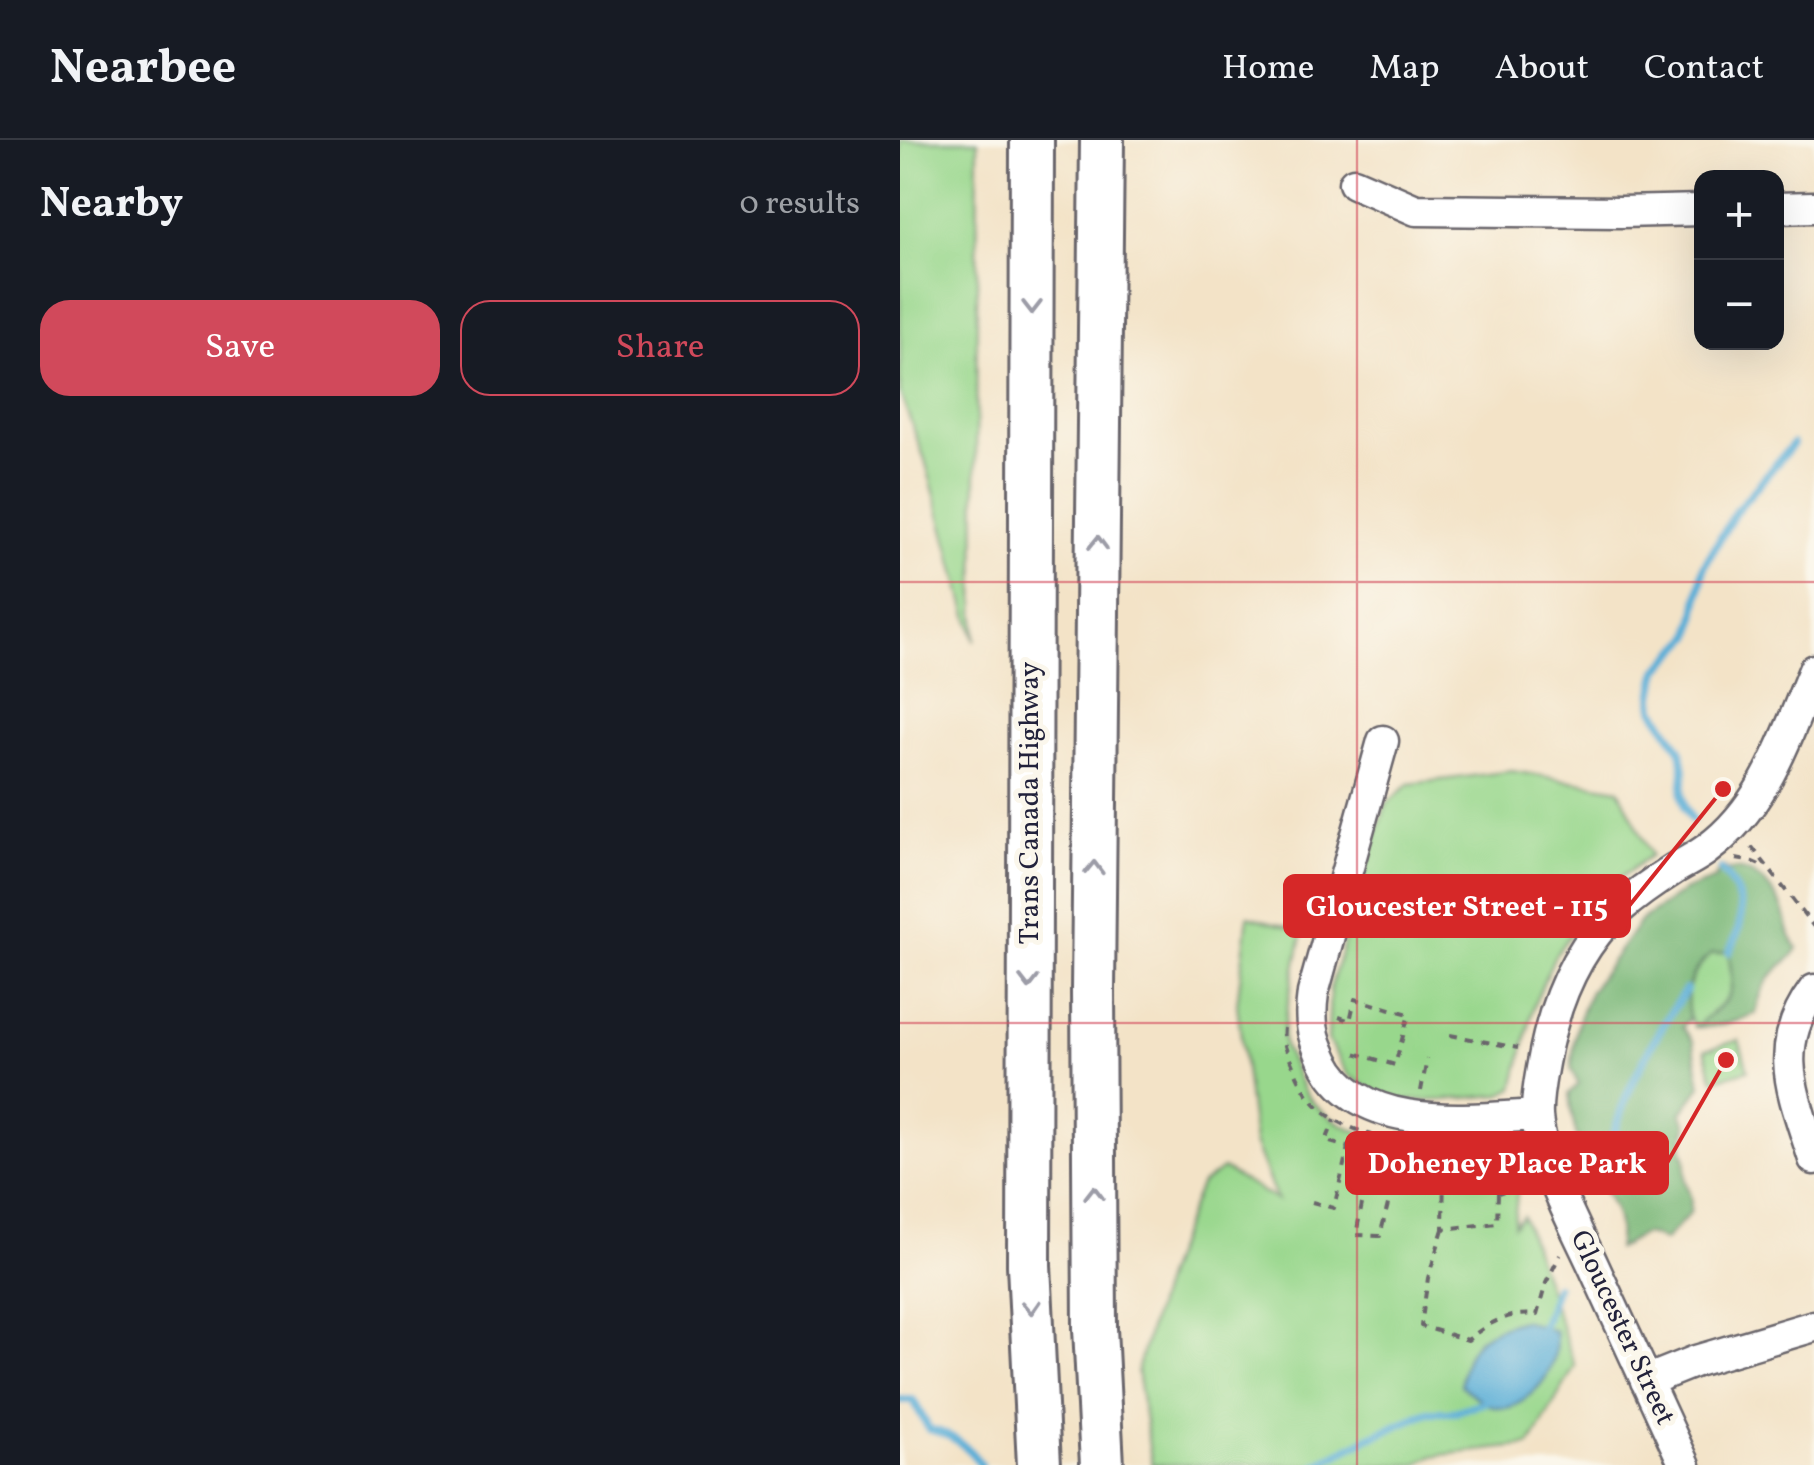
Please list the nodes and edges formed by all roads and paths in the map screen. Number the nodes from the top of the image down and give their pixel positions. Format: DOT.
graph roads {
  1 [pos="1022,140"];
  2 [pos="1032,140"];
  3 [pos="1102,140"];
  4 [pos="1112,140"];
  5 [pos="1354,184"];
  6 [pos="1814,207"];
  7 [pos="1784,208"];
  8 [pos="1694,210"];
  9 [pos="1101,240"];
  10 [pos="1032,244"];
  11 [pos="1814,670"];
  12 [pos="1382,742"];
  13 [pos="1766,868"];
  14 [pos="1814,928"];
  15 [pos="1814,990"];
  16 [pos="1338,1016"];
  17 [pos="1450,1036"];
  18 [pos="1522,1049"];
  19 [pos="1351,1052"];
  20 [pos="1427,1059"];
  21 [pos="1420,1101"];
  22 [pos="1537,1115"];
  23 [pos="1335,1119"];
  24 [pos="1380,1138"];
  25 [pos="1473,1141"];
  26 [pos="1428,1142"];
  27 [pos="1814,1159"];
  28 [pos="1533,1183"];
  29 [pos="1498,1193"];
  30 [pos="1312,1202"];
  31 [pos="1362,1204"];
  32 [pos="1443,1229"];
  33 [pos="1562,1250"];
  34 [pos="1814,1326"];
  35 [pos="1646,1381"];
  36 [pos="1039,1465"];
  37 [pos="1102,1465"];
  38 [pos="1685,1465"];
  1 -- 10 [label="highway"];
  2 -- 10 [label="highway, Trans Canada Highway"];
  3 -- 9 [label="highway"];
  4 -- 9 [label="highway"];
  5 -- 8 [label="street"];
  6 -- 7 [label="street"];
  37 -- 9 [label="highway, one-way"];
  10 -- 36 [label="highway, Trans Canada Highway, one-way"];
  11 -- 22 [label="street, Gloucester Street"];
  12 -- 22 [label="street"];
  13 -- 13 [label="path"];
  13 -- 14 [label="path"];
  15 -- 27 [label="street"];
  16 -- 19 [label="path"];
  17 -- 18 [label="path"];
  20 -- 21 [label="path"];
  22 -- 35 [label="street, Gloucester Street"];
  23 -- 30 [label="path"];
  24 -- 31 [label="path"];
  25 -- 29 [label="path"];
  26 -- 32 [label="path"];
  28 -- 29 [label="path"];
  29 -- 32 [label="path"];
  32 -- 33 [label="path"];
  34 -- 35 [label="street"];
  35 -- 38 [label="street, Gloucester Street"];
}
